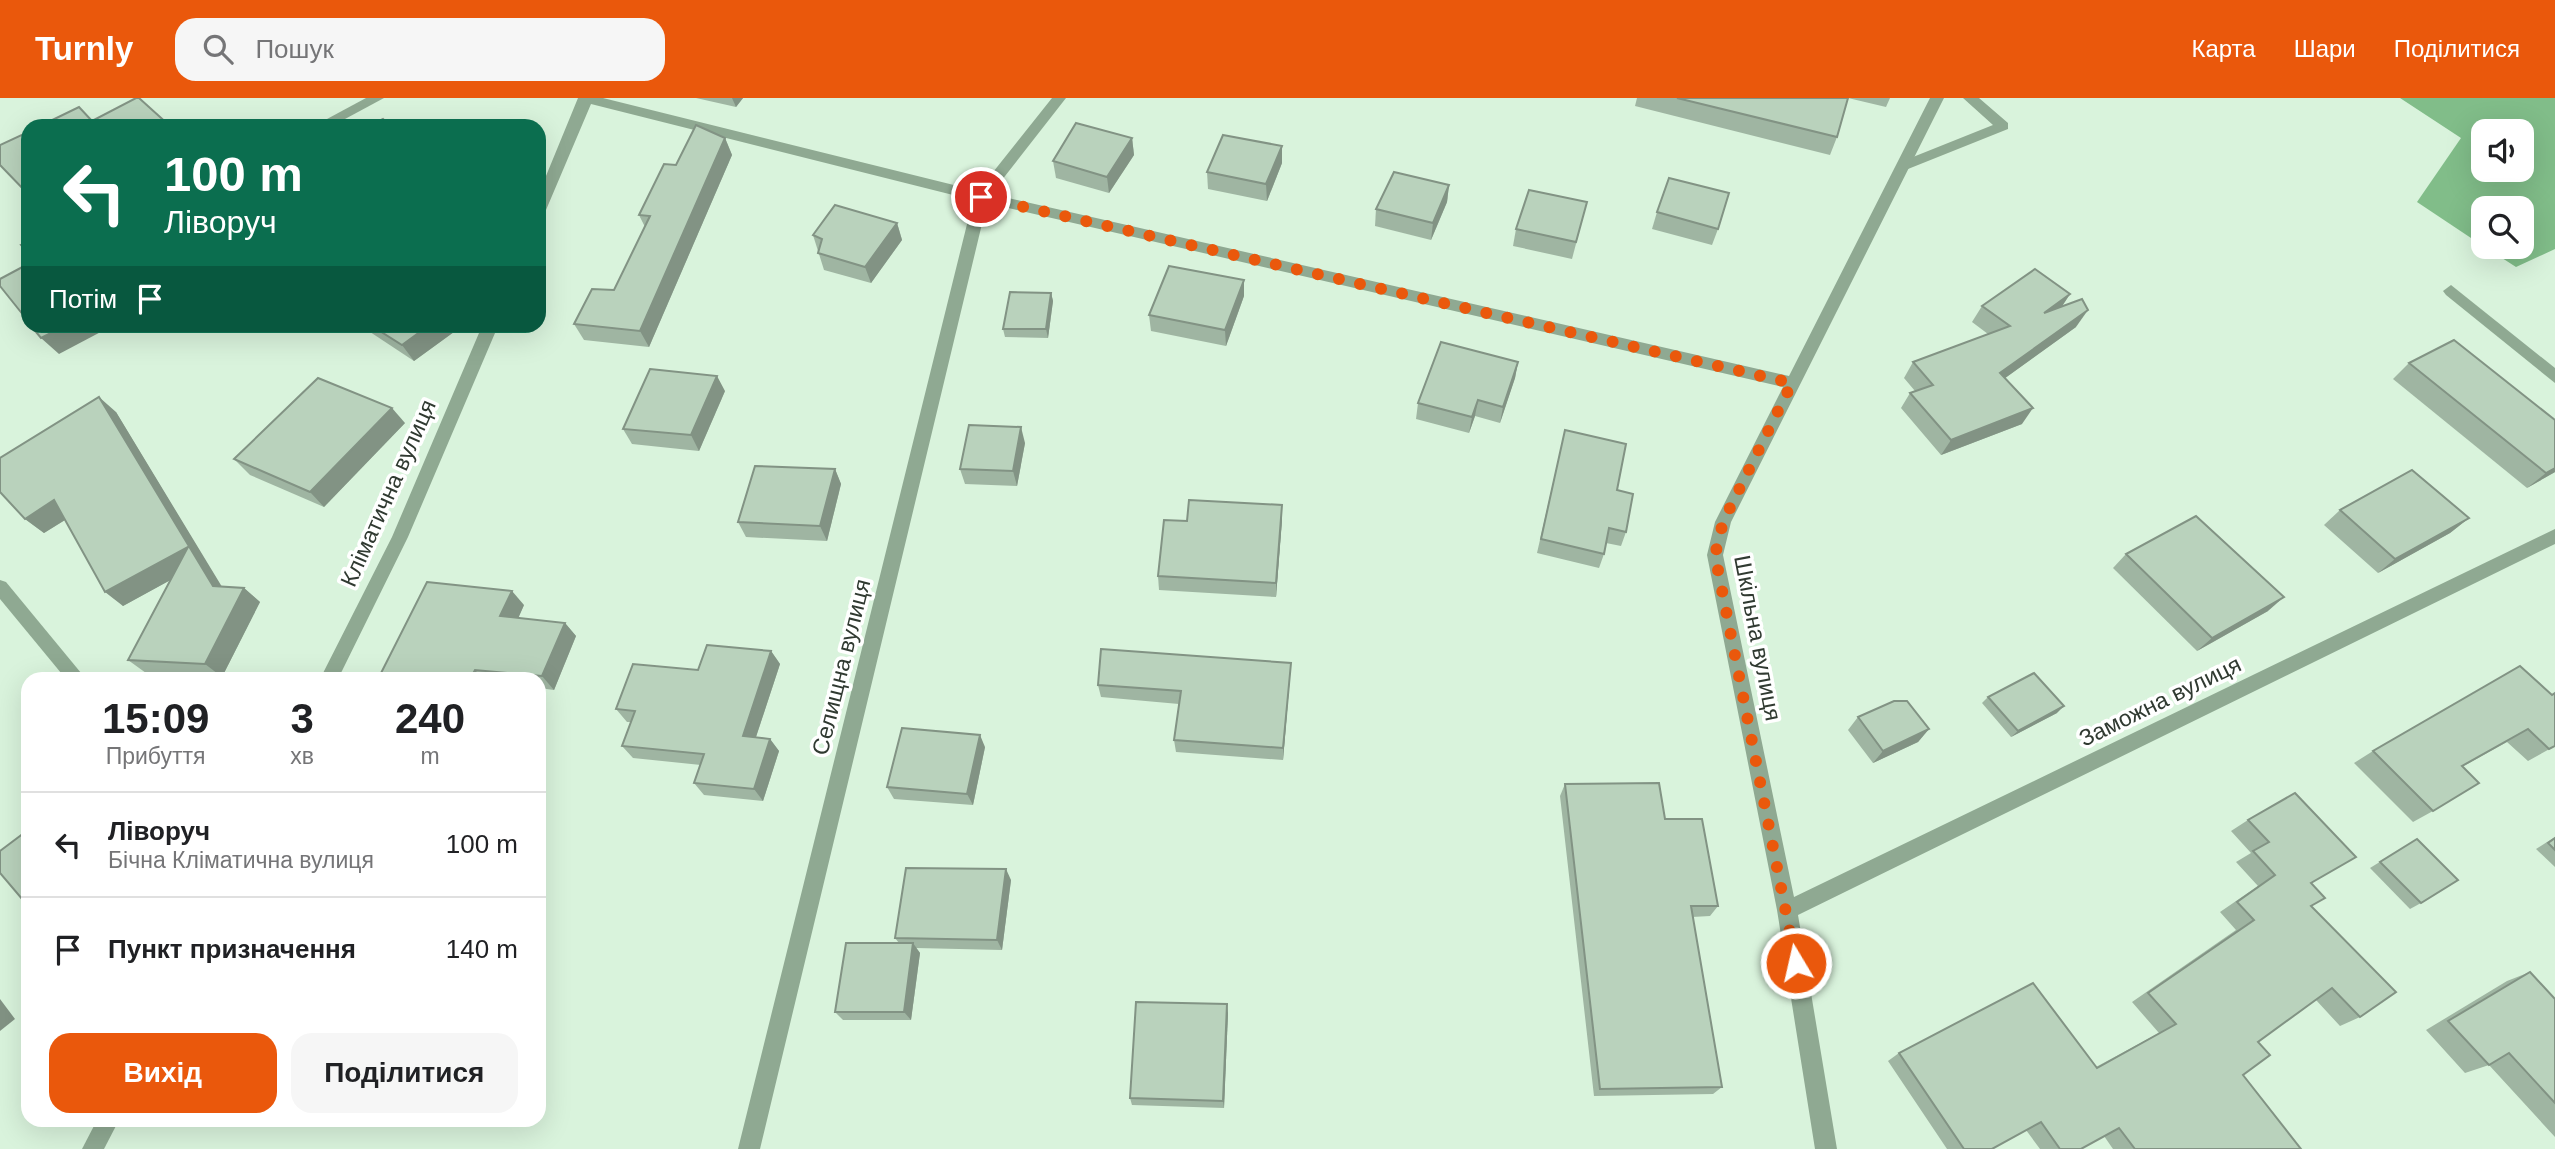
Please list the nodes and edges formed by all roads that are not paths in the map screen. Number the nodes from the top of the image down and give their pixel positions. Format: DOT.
graph roads {
  1 [pos="377,98"];
  2 [pos="586,98"];
  3 [pos="1059,98"];
  4 [pos="1937,98"];
  5 [pos="1970,98"];
  6 [pos="335,119"];
  7 [pos="1903,166"];
  8 [pos="546,193"];
  9 [pos="981,197"];
  10 [pos="2451,291"];
  11 [pos="487,333"];
  12 [pos="2555,377"];
  13 [pos="1792,383"];
  14 [pos="2555,536"];
  15 [pos="0,587"];
  16 [pos="71,672"];
  17 [pos="332,672"];
  18 [pos="1787,910"];
  19 [pos="104,1127"];
  20 [pos="93,1149"];
  21 [pos="749,1149"];
  22 [pos="1826,1149"];
  1 -- 6 [label="street"];
  2 -- 8 [label="street"];
  2 -- 9 [label="street"];
  3 -- 9 [label="street"];
  4 -- 7 [label="street, Шкільна вулиця"];
  5 -- 7 [label="street"];
  7 -- 13 [label="street, Шкільна вулиця"];
  9 -- 13 [label="street"];
  9 -- 21 [label="street, Селищна вулиця"];
  10 -- 12 [label="street"];
  11 -- 17 [label="street, Кліматична вулиця"];
  13 -- 18 [label="street, Шкільна вулиця"];
  14 -- 18 [label="street, Заможна вулиця"];
  15 -- 16 [label="street"];
  18 -- 22 [label="street, Шкільна вулиця"];
  19 -- 20 [label="street"];
}
